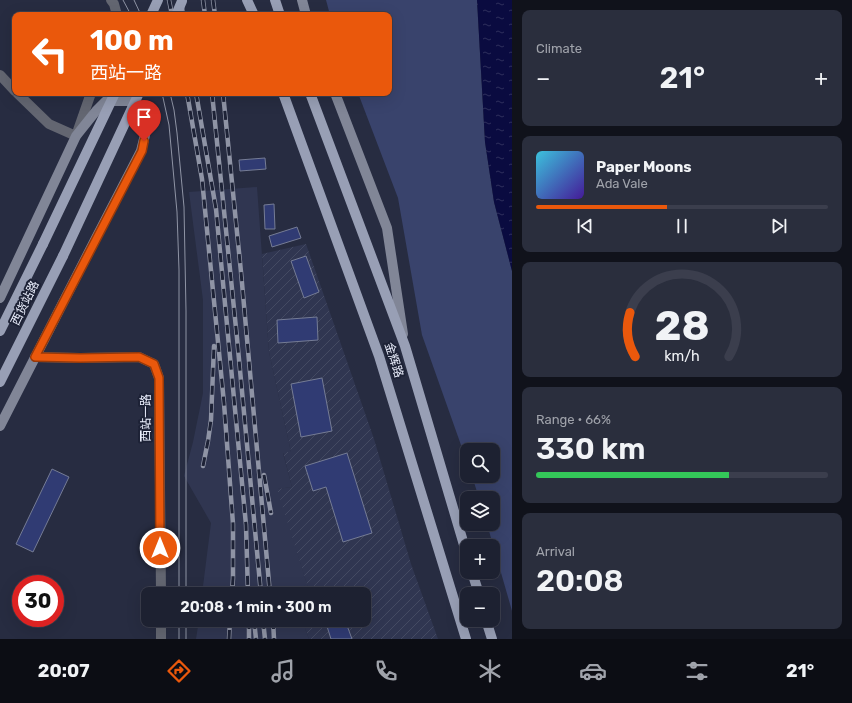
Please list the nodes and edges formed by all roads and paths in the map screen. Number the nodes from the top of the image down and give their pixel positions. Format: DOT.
graph roads {
  1 [pos="111,0"];
  2 [pos="158,0"];
  3 [pos="183,0"];
  4 [pos="247,0"];
  5 [pos="275,0"];
  6 [pos="302,0"];
  7 [pos="116,12"];
  8 [pos="152,12"];
  9 [pos="177,12"];
  10 [pos="253,12"];
  11 [pos="279,12"];
  12 [pos="305,12"];
  13 [pos="0,75"];
  14 [pos="12,88"];
  15 [pos="20,96"];
  16 [pos="90,96"];
  17 [pos="113,96"];
  18 [pos="138,96"];
  19 [pos="284,96"];
  20 [pos="311,96"];
  21 [pos="336,96"];
  22 [pos="76,136"];
  23 [pos="0,298"];
  24 [pos="0,331"];
  25 [pos="405,346"];
  26 [pos="35,357"];
  27 [pos="0,382"];
  28 [pos="0,426"];
  29 [pos="462,539"];
  30 [pos="161,587"];
  31 [pos="161,627"];
  32 [pos="488,627"];
  33 [pos="161,639"];
  34 [pos="466,639"];
  35 [pos="492,639"];
  1 -- 7 [label="street"];
  2 -- 8 [label="main road"];
  3 -- 9 [label="main road, bridge"];
  4 -- 10 [label="main road"];
  5 -- 11 [label="main road"];
  6 -- 12 [label="main road"];
  13 -- 14 [label="street"];
  15 -- 22 [label="street"];
  16 -- 22 [label="street"];
  17 -- 24 [label="main road, 西货站路, bridge"];
  18 -- 27 [label="main road, 西货站路, bridge"];
  19 -- 34 [label="main road, 金辉路"];
  20 -- 25 [label="main road, 金辉路"];
  21 -- 25 [label="main road"];
  22 -- 23 [label="main road"];
  22 -- 26 [label="main road"];
  25 -- 29 [label="main road, 金辉路"];
  26 -- 28 [label="main road"];
  26 -- 30 [label="street, 西站一路"];
  31 -- 33 [label="street"];
  32 -- 35 [label="main road"];
}
